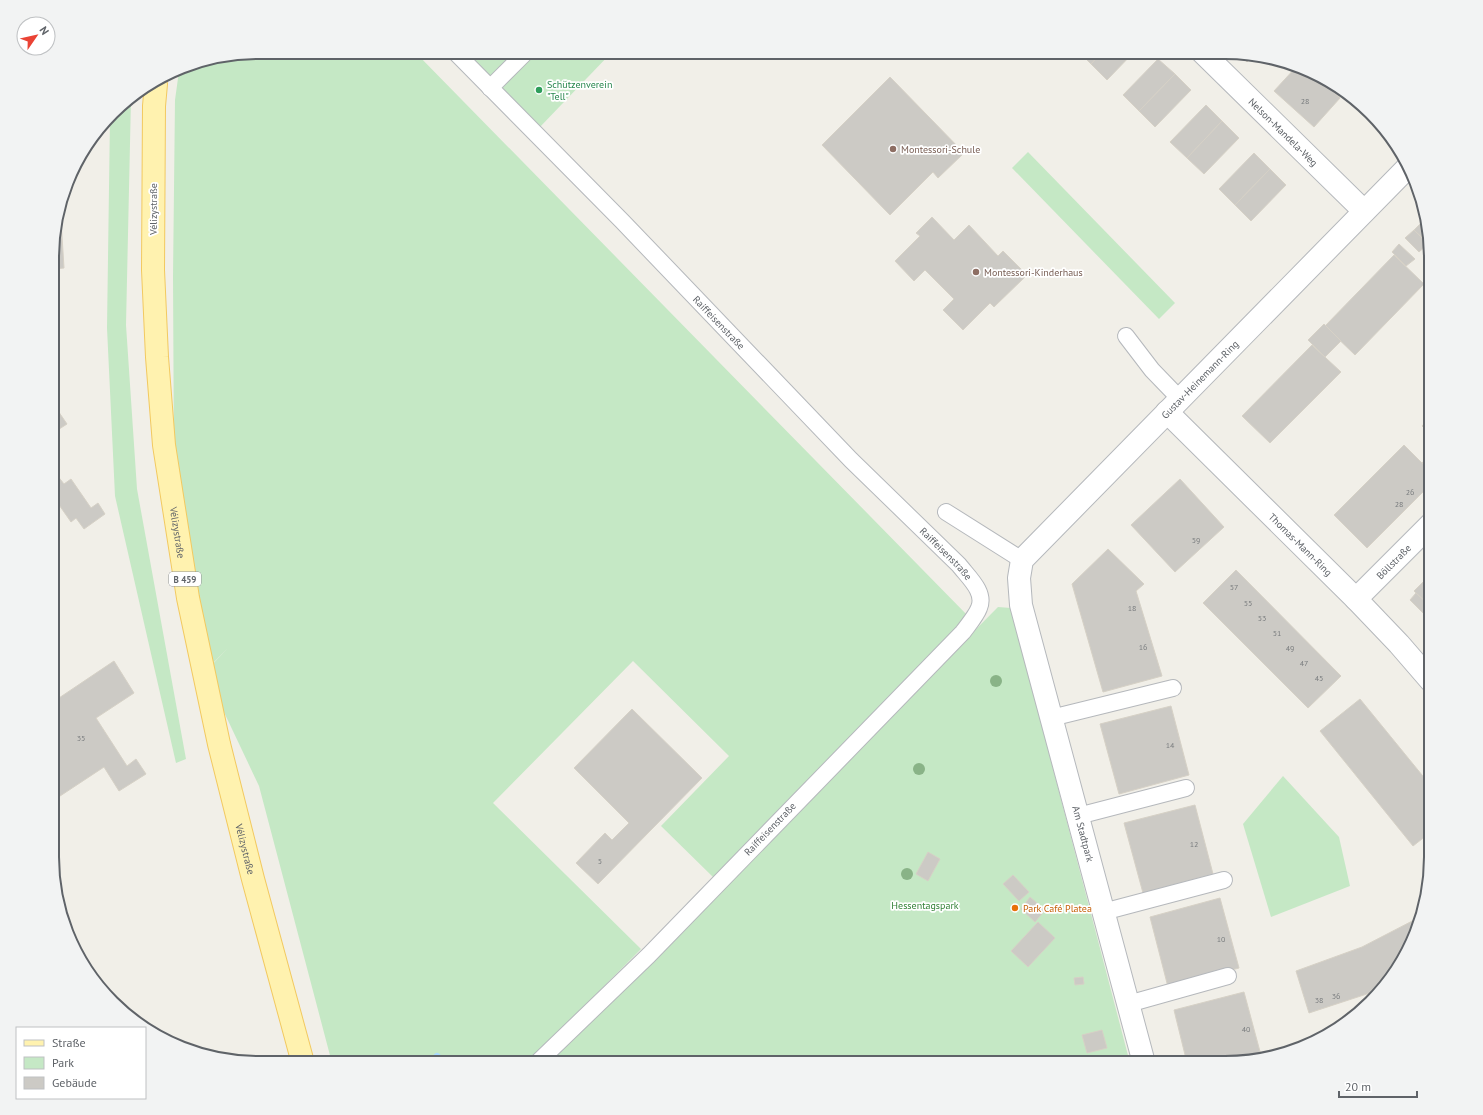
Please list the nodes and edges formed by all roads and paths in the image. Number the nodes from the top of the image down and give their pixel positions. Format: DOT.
graph roads {
  1 [pos="462,59"];
  2 [pos="519,59"];
  3 [pos="1209,59"];
  4 [pos="156,88"];
  5 [pos="490,88"];
  6 [pos="1404,171"];
  7 [pos="1364,211"];
  8 [pos="1126,336"];
  9 [pos="1173,406"];
  10 [pos="946,512"];
  11 [pos="1424,531"];
  12 [pos="1022,560"];
  13 [pos="1356,599"];
  14 [pos="1424,673"];
  15 [pos="1173,688"];
  16 [pos="1051,718"];
  17 [pos="1186,788"];
  18 [pos="1078,816"];
  19 [pos="1224,880"];
  20 [pos="1103,912"];
  21 [pos="1228,976"];
  22 [pos="1128,1004"];
  23 [pos="301,1056"];
  24 [pos="544,1056"];
  25 [pos="1142,1056"];
  1 -- 5 [label="lane, Raiffeisenstraße"];
  2 -- 5 [label="lane"];
  3 -- 7 [label="street, Nelson-Mandela-Weg"];
  4 -- 23 [label="main road, Vélizystraße / B 459"];
  5 -- 24 [label="lane, Raiffeisenstraße"];
  6 -- 7 [label="street, Gustav-Heinemann-Ring"];
  7 -- 9 [label="street, Gustav-Heinemann-Ring"];
  8 -- 9 [label="lane"];
  9 -- 12 [label="street, Gustav-Heinemann-Ring"];
  9 -- 13 [label="street, Thomas-Mann-Ring"];
  10 -- 12 [label="lane"];
  11 -- 13 [label="street, Böllstraße"];
  12 -- 16 [label="street, Am Stadtpark"];
  13 -- 14 [label="street, Thomas-Mann-Ring"];
  15 -- 16 [label="lane"];
  16 -- 18 [label="street, Am Stadtpark"];
  17 -- 18 [label="lane"];
  18 -- 20 [label="street, Am Stadtpark"];
  19 -- 20 [label="lane"];
  20 -- 22 [label="street, Am Stadtpark"];
  21 -- 22 [label="lane"];
  22 -- 25 [label="street, Am Stadtpark"];
}
